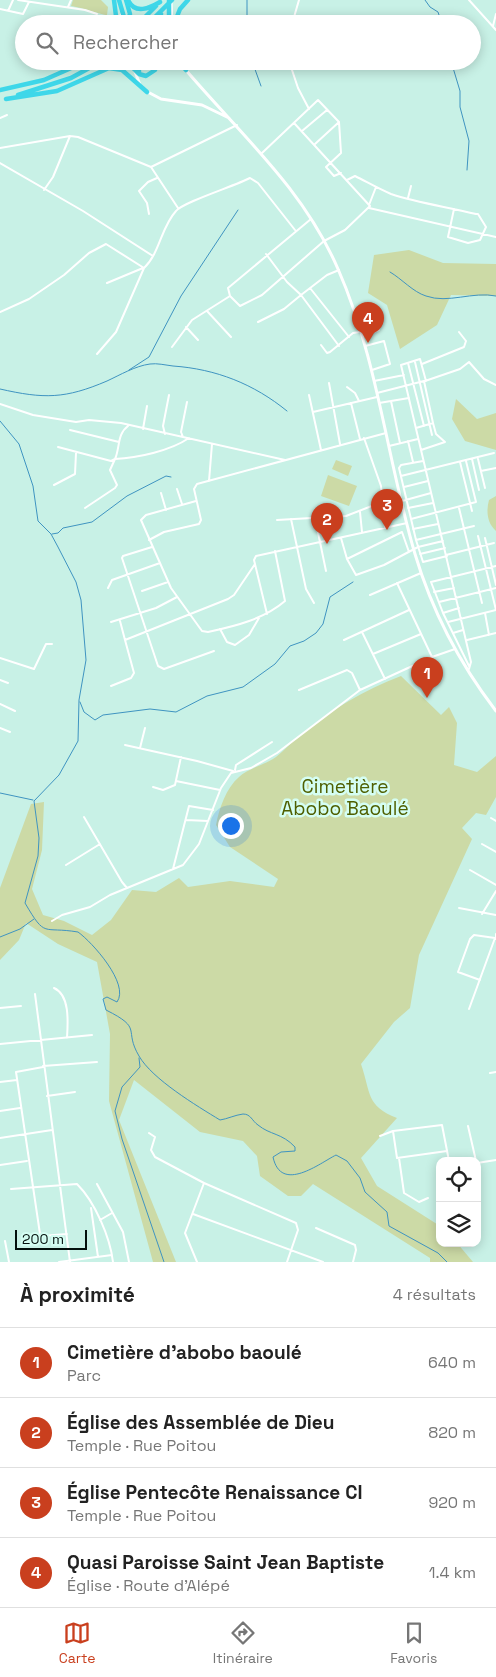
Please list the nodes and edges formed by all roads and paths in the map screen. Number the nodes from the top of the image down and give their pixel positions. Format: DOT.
graph roads {
  1 [pos="13,0"];
  2 [pos="18,0"];
  3 [pos="71,0"];
  4 [pos="117,0"];
  5 [pos="127,0"];
  6 [pos="188,0"];
  7 [pos="299,0"];
  8 [pos="469,0"];
  9 [pos="31,1"];
  10 [pos="161,1"];
  11 [pos="170,1"];
  12 [pos="68,8"];
  13 [pos="0,9"];
  14 [pos="8,11"];
  15 [pos="97,14"];
  16 [pos="496,14"];
  17 [pos="117,15"];
  18 [pos="122,15"];
  19 [pos="130,15"];
  20 [pos="147,15"];
  21 [pos="157,15"];
  22 [pos="161,15"];
  23 [pos="172,15"];
  24 [pos="177,15"];
  25 [pos="295,15"];
  26 [pos="493,26"];
  27 [pos="496,30"];
  28 [pos="66,70"];
  29 [pos="68,70"];
  30 [pos="86,70"];
  31 [pos="104,70"];
  32 [pos="122,70"];
  33 [pos="134,70"];
  34 [pos="135,70"];
  35 [pos="139,70"];
  36 [pos="151,70"];
  37 [pos="155,70"];
  38 [pos="186,70"];
  39 [pos="293,70"];
  40 [pos="60,74"];
  41 [pos="0,90"];
  42 [pos="147,92"];
  43 [pos="6,99"];
  44 [pos="0,100"];
  45 [pos="309,109"];
  46 [pos="328,109"];
  47 [pos="8,115"];
  48 [pos="0,118"];
  49 [pos="338,122"];
  50 [pos="294,123"];
  51 [pos="238,125"];
  52 [pos="302,131"];
  53 [pos="70,136"];
  54 [pos="315,144"];
  55 [pos="0,148"];
  56 [pos="262,153"];
  57 [pos="332,162"];
  58 [pos="0,163"];
  59 [pos="151,167"];
  60 [pos="341,173"];
  61 [pos="157,178"];
  62 [pos="348,180"];
  63 [pos="411,186"];
  64 [pos="376,187"];
  65 [pos="44,190"];
  66 [pos="408,198"];
  67 [pos="369,206"];
  68 [pos="178,208"];
  69 [pos="454,209"];
  70 [pos="148,214"];
  71 [pos="311,219"];
  72 [pos="450,226"];
  73 [pos="296,230"];
  74 [pos="484,235"];
  75 [pos="496,237"];
  76 [pos="324,241"];
  77 [pos="266,254"];
  78 [pos="153,256"];
  79 [pos="144,268"];
  80 [pos="339,270"];
  81 [pos="283,276"];
  82 [pos="107,283"];
  83 [pos="310,288"];
  84 [pos="301,295"];
  85 [pos="230,296"];
  86 [pos="207,311"];
  87 [pos="0,312"];
  88 [pos="258,322"];
  89 [pos="379,323"];
  90 [pos="186,327"];
  91 [pos="379,330"];
  92 [pos="362,331"];
  93 [pos="459,332"];
  94 [pos="368,334"];
  95 [pos="363,336"];
  96 [pos="230,337"];
  97 [pos="349,337"];
  98 [pos="198,340"];
  99 [pos="321,345"];
  100 [pos="339,346"];
  101 [pos="366,346"];
  102 [pos="172,347"];
  103 [pos="97,354"];
  104 [pos="414,361"];
  105 [pos="408,363"];
  106 [pos="422,364"];
  107 [pos="371,370"];
  108 [pos="404,375"];
  109 [pos="374,381"];
  110 [pos="425,381"];
  111 [pos="328,383"];
  112 [pos="420,383"];
  113 [pos="414,384"];
  114 [pos="496,384"];
  115 [pos="406,386"];
  116 [pos="346,388"];
  117 [pos="169,395"];
  118 [pos="309,395"];
  119 [pos="377,395"];
  120 [pos="409,398"];
  121 [pos="359,401"];
  122 [pos="391,401"];
  123 [pos="187,402"];
  124 [pos="351,403"];
  125 [pos="0,404"];
  126 [pos="379,404"];
  127 [pos="147,406"];
  128 [pos="332,407"];
  129 [pos="313,412"];
  130 [pos="433,424"];
  131 [pos="429,425"];
  132 [pos="128,426"];
  133 [pos="424,426"];
  134 [pos="416,428"];
  135 [pos="142,429"];
  136 [pos="70,430"];
  137 [pos="386,433"];
  138 [pos="165,434"];
  139 [pos="432,435"];
  140 [pos="183,437"];
  141 [pos="189,438"];
  142 [pos="364,438"];
  143 [pos="360,439"];
  144 [pos="419,439"];
  145 [pos="408,441"];
  146 [pos="119,442"];
  147 [pos="400,443"];
  148 [pos="212,444"];
  149 [pos="340,444"];
  150 [pos="389,446"];
  151 [pos="58,447"];
  152 [pos="321,450"];
  153 [pos="421,450"];
  154 [pos="76,453"];
  155 [pos="494,453"];
  156 [pos="478,458"];
  157 [pos="115,459"];
  158 [pos="472,459"];
  159 [pos="284,460"];
  160 [pos="424,460"];
  161 [pos="466,461"];
  162 [pos="413,462"];
  163 [pos="460,462"];
  164 [pos="496,468"];
  165 [pos="426,471"];
  166 [pos="481,471"];
  167 [pos="401,476"];
  168 [pos="209,481"];
  169 [pos="429,481"];
  170 [pos="54,485"];
  171 [pos="404,487"];
  172 [pos="485,488"];
  173 [pos="177,490"];
  174 [pos="479,490"];
  175 [pos="431,492"];
  176 [pos="161,493"];
  177 [pos="407,498"];
  178 [pos="402,500"];
  179 [pos="196,501"];
  180 [pos="382,502"];
  181 [pos="434,502"];
  182 [pos="182,504"];
  183 [pos="470,504"];
  184 [pos="459,507"];
  185 [pos="85,508"];
  186 [pos="408,508"];
  187 [pos="166,510"];
  188 [pos="472,510"];
  189 [pos="360,512"];
  190 [pos="436,513"];
  191 [pos="315,518"];
  192 [pos="291,519"];
  193 [pos="411,519"];
  194 [pos="277,520"];
  195 [pos="407,523"];
  196 [pos="439,524"];
  197 [pos="474,526"];
  198 [pos="385,528"];
  199 [pos="464,528"];
  200 [pos="413,529"];
  201 [pos="362,532"];
  202 [pos="441,534"];
  203 [pos="478,536"];
  204 [pos="341,538"];
  205 [pos="484,538"];
  206 [pos="149,540"];
  207 [pos="416,540"];
  208 [pos="443,541"];
  209 [pos="319,542"];
  210 [pos="494,543"];
  211 [pos="486,545"];
  212 [pos="152,547"];
  213 [pos="298,547"];
  214 [pos="418,547"];
  215 [pos="480,547"];
  216 [pos="444,548"];
  217 [pos="414,550"];
  218 [pos="469,550"];
  219 [pos="275,551"];
  220 [pos="409,552"];
  221 [pos="420,554"];
  222 [pos="446,556"];
  223 [pos="347,559"];
  224 [pos="160,563"];
  225 [pos="255,564"];
  226 [pos="496,566"];
  227 [pos="492,567"];
  228 [pos="486,568"];
  229 [pos="326,571"];
  230 [pos="474,571"];
  231 [pos="421,573"];
  232 [pos="128,575"];
  233 [pos="451,576"];
  234 [pos="168,582"];
  235 [pos="397,583"];
  236 [pos="496,586"];
  237 [pos="108,588"];
  238 [pos="454,588"];
  239 [pos="491,589"];
  240 [pos="142,591"];
  241 [pos="434,592"];
  242 [pos="480,592"];
  243 [pos="370,595"];
  244 [pos="177,597"];
  245 [pos="456,598"];
  246 [pos="439,602"];
  247 [pos="314,603"];
  248 [pos="482,603"];
  249 [pos="459,608"];
  250 [pos="409,610"];
  251 [pos="496,610"];
  252 [pos="140,613"];
  253 [pos="443,613"];
  254 [pos="485,613"];
  255 [pos="191,614"];
  256 [pos="266,614"];
  257 [pos="259,618"];
  258 [pos="461,619"];
  259 [pos="120,620"];
  260 [pos="111,622"];
  261 [pos="448,622"];
  262 [pos="220,629"];
  263 [pos="464,630"];
  264 [pos="146,631"];
  265 [pos="362,632"];
  266 [pos="453,633"];
  267 [pos="496,633"];
  268 [pos="421,634"];
  269 [pos="489,635"];
  270 [pos="125,640"];
  271 [pos="344,640"];
  272 [pos="466,640"];
  273 [pos="52,644"];
  274 [pos="454,649"];
  275 [pos="214,651"];
  276 [pos="373,654"];
  277 [pos="432,657"];
  278 [pos="0,658"];
  279 [pos="470,667"];
  280 [pos="467,671"];
  281 [pos="385,679"];
  282 [pos="0,680"];
  283 [pos="8,683"];
  284 [pos="111,686"];
  285 [pos="299,690"];
  286 [pos="360,690"];
  287 [pos="0,704"];
  288 [pos="496,710"];
  289 [pos="15,711"];
  290 [pos="0,728"];
  291 [pos="145,728"];
  292 [pos="10,732"];
  293 [pos="272,742"];
  294 [pos="125,745"];
  295 [pos="140,748"];
  296 [pos="181,757"];
  297 [pos="234,771"];
  298 [pos="176,781"];
  299 [pos="153,787"];
  300 [pos="220,790"];
  301 [pos="213,810"];
  302 [pos="84,817"];
  303 [pos="492,818"];
  304 [pos="186,820"];
  305 [pos="208,821"];
  306 [pos="496,821"];
  307 [pos="100,844"];
  308 [pos="482,844"];
  309 [pos="496,852"];
  310 [pos="66,865"];
  311 [pos="173,870"];
  312 [pos="470,870"];
  313 [pos="496,885"];
  314 [pos="128,888"];
  315 [pos="496,890"];
  316 [pos="459,908"];
  317 [pos="482,914"];
  318 [pos="496,916"];
  319 [pos="52,920"];
  320 [pos="496,934"];
  321 [pos="496,938"];
  322 [pos="480,980"];
  323 [pos="54,988"];
  324 [pos="35,994"];
  325 [pos="21,1006"];
  326 [pos="0,1008"];
  327 [pos="469,1010"];
  328 [pos="92,1035"];
  329 [pos="68,1038"];
  330 [pos="40,1041"];
  331 [pos="0,1044"];
  332 [pos="97,1062"];
  333 [pos="43,1067"];
  334 [pos="496,1072"];
  335 [pos="490,1073"];
  336 [pos="17,1080"];
  337 [pos="0,1082"];
  338 [pos="75,1092"];
  339 [pos="47,1096"];
  340 [pos="20,1108"];
  341 [pos="0,1111"];
  342 [pos="468,1126"];
  343 [pos="52,1130"];
  344 [pos="393,1131"];
  345 [pos="149,1133"];
  346 [pos="24,1134"];
  347 [pos="380,1136"];
  348 [pos="0,1138"];
  349 [pos="447,1151"];
  350 [pos="448,1157"];
  351 [pos="476,1157"];
  352 [pos="399,1158"];
  353 [pos="496,1160"];
  354 [pos="28,1161"];
  355 [pos="481,1162"];
  356 [pos="0,1165"];
  357 [pos="204,1183"];
  358 [pos="60,1184"];
  359 [pos="97,1184"];
  360 [pos="11,1189"];
  361 [pos="32,1189"];
  362 [pos="428,1198"];
  363 [pos="91,1205"];
  364 [pos="112,1213"];
  365 [pos="193,1214"];
  366 [pos="100,1220"];
  367 [pos="316,1228"];
  368 [pos="67,1234"];
  369 [pos="5,1241"];
  370 [pos="292,1250"];
  371 [pos="112,1255"];
  372 [pos="98,1257"];
  373 [pos="70,1261"];
  374 [pos="10,1262"];
  375 [pos="59,1262"];
  376 [pos="113,1262"];
  377 [pos="129,1262"];
  378 [pos="196,1262"];
  379 [pos="287,1262"];
  380 [pos="323,1262"];
  381 [pos="353,1262"];
  1 -- 14 [label="street"];
  2 -- 9 [label="street"];
  3 -- 12 [label="street"];
  4 -- 17 [label="highway"];
  4 -- 18 [label="highway"];
  5 -- 10 [label="highway"];
  5 -- 19 [label="highway"];
  6 -- 24 [label="highway"];
  7 -- 25 [label="street"];
  8 -- 26 [label="street"];
  9 -- 12 [label="street"];
  9 -- 14 [label="street"];
  10 -- 20 [label="highway"];
  11 -- 21 [label="highway"];
  11 -- 22 [label="highway"];
  11 -- 23 [label="highway"];
  12 -- 15 [label="street"];
  13 -- 14 [label="street"];
  16 -- 26 [label="street"];
  26 -- 27 [label="street"];
  28 -- 40 [label="highway"];
  29 -- 40 [label="highway"];
  30 -- 43 [label="highway"];
  31 -- 43 [label="highway"];
  32 -- 42 [label="highway"];
  33 -- 42 [label="main road"];
  34 -- 37 [label="highway"];
  35 -- 36 [label="highway"];
  38 -- 51 [label="main road"];
  39 -- 45 [label="street"];
  40 -- 41 [label="highway"];
  42 -- 51 [label="main road"];
  43 -- 44 [label="highway"];
  45 -- 46 [label="street"];
  45 -- 50 [label="street"];
  46 -- 49 [label="street"];
  46 -- 52 [label="street"];
  47 -- 48 [label="street"];
  49 -- 54 [label="street"];
  49 -- 57 [label="street"];
  50 -- 52 [label="street"];
  50 -- 56 [label="street"];
  51 -- 56 [label="main road"];
  51 -- 59 [label="street"];
  52 -- 54 [label="street"];
  53 -- 55 [label="street"];
  53 -- 59 [label="street"];
  53 -- 65 [label="street"];
  54 -- 57 [label="street"];
  56 -- 71 [label="main road"];
  57 -- 60 [label="street"];
  57 -- 60 [label="street"];
  58 -- 65 [label="street"];
  59 -- 61 [label="street"];
  60 -- 62 [label="street"];
  61 -- 68 [label="street"];
  61 -- 70 [label="street"];
  62 -- 64 [label="street"];
  62 -- 67 [label="street"];
  63 -- 66 [label="street"];
  64 -- 66 [label="street"];
  64 -- 67 [label="street"];
  65 -- 78 [label="street"];
  66 -- 69 [label="street"];
  67 -- 72 [label="street"];
  67 -- 76 [label="street"];
  68 -- 73 [label="street"];
  68 -- 78 [label="street"];
  69 -- 72 [label="street"];
  69 -- 74 [label="street"];
  71 -- 73 [label="street"];
  71 -- 76 [label="main road"];
  72 -- 74 [label="street"];
  72 -- 74 [label="street"];
  73 -- 77 [label="street"];
  74 -- 75 [label="street"];
  76 -- 80 [label="main road"];
  76 -- 81 [label="street"];
  77 -- 81 [label="street"];
  77 -- 85 [label="street"];
  78 -- 79 [label="street"];
  79 -- 82 [label="street"];
  79 -- 87 [label="street"];
  79 -- 103 [label="street"];
  80 -- 83 [label="street"];
  80 -- 92 [label="main road"];
  81 -- 84 [label="street"];
  81 -- 85 [label="street"];
  83 -- 84 [label="street"];
  83 -- 97 [label="street"];
  84 -- 88 [label="street"];
  84 -- 100 [label="street"];
  85 -- 86 [label="street"];
  86 -- 90 [label="street"];
  86 -- 96 [label="street"];
  89 -- 94 [label="street"];
  90 -- 98 [label="street"];
  90 -- 102 [label="street"];
  91 -- 94 [label="street"];
  92 -- 95 [label="main road"];
  92 -- 97 [label="street"];
  93 -- 106 [label="street"];
  94 -- 95 [label="street"];
  95 -- 101 [label="main road"];
  97 -- 100 [label="street"];
  99 -- 100 [label="street"];
  101 -- 107 [label="main road"];
  101 -- 107 [label="street"];
  104 -- 105 [label="street"];
  104 -- 106 [label="street"];
  104 -- 112 [label="street"];
  105 -- 108 [label="street"];
  105 -- 113 [label="street"];
  106 -- 110 [label="street"];
  107 -- 109 [label="main road"];
  108 -- 109 [label="street"];
  108 -- 115 [label="street"];
  109 -- 119 [label="main road"];
  110 -- 112 [label="street"];
  110 -- 114 [label="street"];
  110 -- 130 [label="street"];
  111 -- 128 [label="street"];
  112 -- 113 [label="street"];
  112 -- 131 [label="street"];
  113 -- 115 [label="street"];
  113 -- 133 [label="street"];
  115 -- 119 [label="street"];
  115 -- 120 [label="street"];
  116 -- 121 [label="street"];
  117 -- 138 [label="street"];
  118 -- 129 [label="street"];
  119 -- 121 [label="street"];
  119 -- 126 [label="main road"];
  120 -- 122 [label="street"];
  120 -- 134 [label="street"];
  121 -- 124 [label="street"];
  122 -- 126 [label="street"];
  122 -- 147 [label="street"];
  123 -- 140 [label="street"];
  124 -- 128 [label="street"];
  124 -- 143 [label="street"];
  125 -- 132 [label="street"];
  126 -- 137 [label="main road"];
  127 -- 135 [label="street"];
  128 -- 129 [label="street"];
  128 -- 149 [label="street"];
  129 -- 152 [label="street"];
  130 -- 131 [label="street"];
  130 -- 153 [label="street"];
  131 -- 133 [label="street"];
  131 -- 139 [label="street"];
  132 -- 135 [label="street"];
  132 -- 146 [label="street"];
  133 -- 134 [label="street"];
  134 -- 144 [label="street"];
  135 -- 138 [label="street"];
  136 -- 146 [label="street"];
  137 -- 142 [label="street"];
  137 -- 150 [label="main road"];
  138 -- 140 [label="street"];
  140 -- 141 [label="street"];
  141 -- 148 [label="street"];
  141 -- 157 [label="street"];
  142 -- 143 [label="street"];
  142 -- 180 [label="street"];
  143 -- 149 [label="street"];
  144 -- 145 [label="street"];
  144 -- 153 [label="street"];
  145 -- 147 [label="street"];
  145 -- 162 [label="street"];
  146 -- 157 [label="street"];
  147 -- 150 [label="street"];
  148 -- 159 [label="street"];
  148 -- 168 [label="street"];
  149 -- 152 [label="street"];
  150 -- 178 [label="main road"];
  151 -- 154 [label="street"];
  152 -- 159 [label="street"];
  153 -- 160 [label="street"];
  154 -- 157 [label="street"];
  154 -- 170 [label="street"];
  155 -- 156 [label="street"];
  156 -- 158 [label="street"];
  156 -- 166 [label="street"];
  157 -- 185 [label="street"];
  158 -- 161 [label="street"];
  158 -- 174 [label="street"];
  159 -- 168 [label="street"];
  160 -- 162 [label="street"];
  160 -- 165 [label="street"];
  161 -- 163 [label="street"];
  161 -- 183 [label="street"];
  162 -- 167 [label="street"];
  163 -- 165 [label="street"];
  163 -- 183 [label="street"];
  164 -- 166 [label="street"];
  165 -- 167 [label="street"];
  165 -- 169 [label="street"];
  166 -- 172 [label="street"];
  167 -- 171 [label="street"];
  168 -- 179 [label="street"];
  169 -- 171 [label="street"];
  169 -- 175 [label="street"];
  171 -- 177 [label="street"];
  173 -- 182 [label="street"];
  175 -- 177 [label="street"];
  175 -- 181 [label="street"];
  176 -- 187 [label="street"];
  177 -- 178 [label="street"];
  177 -- 186 [label="street"];
  178 -- 180 [label="street"];
  178 -- 195 [label="main road"];
  179 -- 182 [label="street"];
  179 -- 206 [label="street"];
  180 -- 189 [label="street"];
  180 -- 198 [label="street"];
  181 -- 186 [label="street"];
  181 -- 190 [label="street"];
  182 -- 187 [label="street"];
  183 -- 184 [label="street"];
  183 -- 188 [label="street"];
  184 -- 190 [label="street"];
  184 -- 199 [label="street"];
  186 -- 193 [label="street"];
  187 -- 206 [label="street"];
  189 -- 191 [label="street"];
  189 -- 201 [label="street"];
  190 -- 193 [label="street"];
  190 -- 196 [label="street"];
  191 -- 192 [label="street"];
  191 -- 209 [label="street"];
  192 -- 194 [label="street"];
  192 -- 213 [label="street"];
  193 -- 200 [label="street"];
  195 -- 198 [label="street"];
  195 -- 217 [label="main road"];
  196 -- 200 [label="street"];
  196 -- 202 [label="street"];
  197 -- 199 [label="street"];
  198 -- 201 [label="street"];
  199 -- 202 [label="street"];
  199 -- 218 [label="street"];
  200 -- 207 [label="street"];
  201 -- 204 [label="street"];
  202 -- 207 [label="street"];
  202 -- 208 [label="street"];
  203 -- 215 [label="street"];
  204 -- 209 [label="street"];
  204 -- 223 [label="street"];
  205 -- 211 [label="street"];
  206 -- 212 [label="street"];
  207 -- 214 [label="street"];
  208 -- 214 [label="street"];
  208 -- 216 [label="street"];
  209 -- 213 [label="street"];
  209 -- 229 [label="street"];
  210 -- 211 [label="street"];
  211 -- 215 [label="street"];
  211 -- 227 [label="street"];
  212 -- 224 [label="street"];
  212 -- 232 [label="street"];
  213 -- 219 [label="street"];
  213 -- 247 [label="street"];
  214 -- 217 [label="street"];
  214 -- 221 [label="street"];
  215 -- 218 [label="street"];
  215 -- 228 [label="street"];
  216 -- 221 [label="street"];
  216 -- 222 [label="street"];
  217 -- 220 [label="street"];
  217 -- 231 [label="main road"];
  218 -- 222 [label="street"];
  218 -- 230 [label="street"];
  219 -- 225 [label="street"];
  219 -- 256 [label="street"];
  220 -- 223 [label="street"];
  220 -- 223 [label="street"];
  221 -- 222 [label="street"];
  222 -- 233 [label="street"];
  224 -- 232 [label="street"];
  224 -- 234 [label="street"];
  225 -- 255 [label="street"];
  225 -- 256 [label="street"];
  226 -- 227 [label="street"];
  227 -- 228 [label="street"];
  227 -- 236 [label="street"];
  228 -- 230 [label="street"];
  228 -- 239 [label="street"];
  230 -- 233 [label="street"];
  230 -- 242 [label="street"];
  231 -- 235 [label="street"];
  231 -- 274 [label="main road"];
  232 -- 237 [label="street"];
  232 -- 252 [label="street"];
  233 -- 238 [label="street"];
  233 -- 241 [label="street"];
  234 -- 240 [label="street"];
  234 -- 244 [label="street"];
  235 -- 243 [label="street"];
  235 -- 250 [label="street"];
  236 -- 239 [label="street"];
  238 -- 241 [label="street"];
  238 -- 245 [label="street"];
  239 -- 242 [label="street"];
  239 -- 251 [label="street"];
  241 -- 246 [label="street"];
  242 -- 245 [label="street"];
  242 -- 248 [label="street"];
  244 -- 252 [label="street"];
  244 -- 255 [label="street"];
  245 -- 246 [label="street"];
  245 -- 249 [label="street"];
  246 -- 253 [label="street"];
  249 -- 253 [label="street"];
  249 -- 258 [label="street"];
  250 -- 265 [label="street"];
  250 -- 268 [label="street"];
  251 -- 254 [label="street"];
  252 -- 259 [label="street"];
  252 -- 264 [label="street"];
  253 -- 261 [label="street"];
  254 -- 258 [label="street"];
  254 -- 269 [label="street"];
  255 -- 262 [label="street"];
  255 -- 264 [label="street"];
  256 -- 257 [label="street"];
  257 -- 262 [label="street"];
  257 -- 262 [label="street"];
  258 -- 261 [label="street"];
  258 -- 263 [label="street"];
  259 -- 260 [label="street"];
  259 -- 270 [label="street"];
  261 -- 266 [label="street"];
  263 -- 266 [label="street"];
  263 -- 272 [label="street"];
  264 -- 270 [label="street"];
  264 -- 275 [label="street"];
  265 -- 271 [label="street"];
  265 -- 276 [label="street"];
  266 -- 279 [label="street"];
  267 -- 269 [label="street"];
  268 -- 276 [label="street"];
  268 -- 277 [label="street"];
  269 -- 272 [label="street"];
  270 -- 284 [label="street"];
  272 -- 279 [label="street"];
  273 -- 278 [label="street"];
  274 -- 277 [label="street"];
  274 -- 280 [label="main road"];
  276 -- 281 [label="street"];
  277 -- 281 [label="street"];
  279 -- 280 [label="street"];
  280 -- 288 [label="main road"];
  281 -- 286 [label="street"];
  282 -- 283 [label="street"];
  285 -- 286 [label="street"];
  286 -- 297 [label="street"];
  287 -- 289 [label="street"];
  290 -- 292 [label="street"];
  291 -- 295 [label="street"];
  293 -- 297 [label="street"];
  294 -- 295 [label="street"];
  295 -- 296 [label="street"];
  296 -- 297 [label="street"];
  296 -- 298 [label="street"];
  297 -- 300 [label="street"];
  298 -- 299 [label="street"];
  298 -- 300 [label="street"];
  300 -- 301 [label="street"];
  301 -- 304 [label="street"];
  301 -- 305 [label="street"];
  302 -- 307 [label="street"];
  303 -- 306 [label="street"];
  304 -- 305 [label="street"];
  304 -- 311 [label="street"];
  305 -- 311 [label="street"];
  307 -- 310 [label="street"];
  307 -- 314 [label="street"];
  308 -- 309 [label="street"];
  311 -- 314 [label="street"];
  312 -- 313 [label="street"];
  314 -- 319 [label="street"];
  315 -- 317 [label="street"];
  316 -- 317 [label="street"];
  317 -- 318 [label="street"];
  320 -- 321 [label="street"];
  321 -- 322 [label="street"];
  321 -- 322 [label="street"];
  322 -- 327 [label="street"];
  323 -- 329 [label="street"];
  324 -- 330 [label="street"];
  325 -- 326 [label="street"];
  328 -- 329 [label="street"];
  329 -- 330 [label="street"];
  330 -- 331 [label="street"];
  330 -- 333 [label="street"];
  332 -- 333 [label="street"];
  333 -- 336 [label="street"];
  333 -- 339 [label="street"];
  334 -- 335 [label="street"];
  336 -- 337 [label="street"];
  336 -- 340 [label="street"];
  338 -- 339 [label="street"];
  339 -- 343 [label="street"];
  340 -- 341 [label="street"];
  340 -- 346 [label="street"];
  342 -- 351 [label="street"];
  343 -- 346 [label="street"];
  343 -- 358 [label="street"];
  344 -- 347 [label="street"];
  344 -- 349 [label="street"];
  344 -- 352 [label="street"];
  345 -- 357 [label="street"];
  346 -- 348 [label="street"];
  346 -- 354 [label="street"];
  349 -- 350 [label="street"];
  349 -- 352 [label="street"];
  352 -- 362 [label="street"];
  353 -- 355 [label="street"];
  354 -- 356 [label="street"];
  354 -- 361 [label="street"];
  357 -- 365 [label="street"];
  357 -- 370 [label="street"];
  358 -- 361 [label="street"];
  358 -- 363 [label="street"];
  358 -- 368 [label="street"];
  359 -- 364 [label="street"];
  360 -- 361 [label="street"];
  361 -- 368 [label="street"];
  363 -- 366 [label="street"];
  363 -- 372 [label="street"];
  364 -- 366 [label="street"];
  364 -- 377 [label="street"];
  365 -- 370 [label="street"];
  365 -- 378 [label="street"];
  366 -- 371 [label="street"];
  367 -- 381 [label="street"];
  368 -- 373 [label="street"];
  369 -- 374 [label="street"];
  370 -- 379 [label="street"];
  370 -- 380 [label="street"];
  371 -- 372 [label="street"];
  371 -- 376 [label="street"];
  372 -- 373 [label="street"];
  373 -- 375 [label="street"];
}
